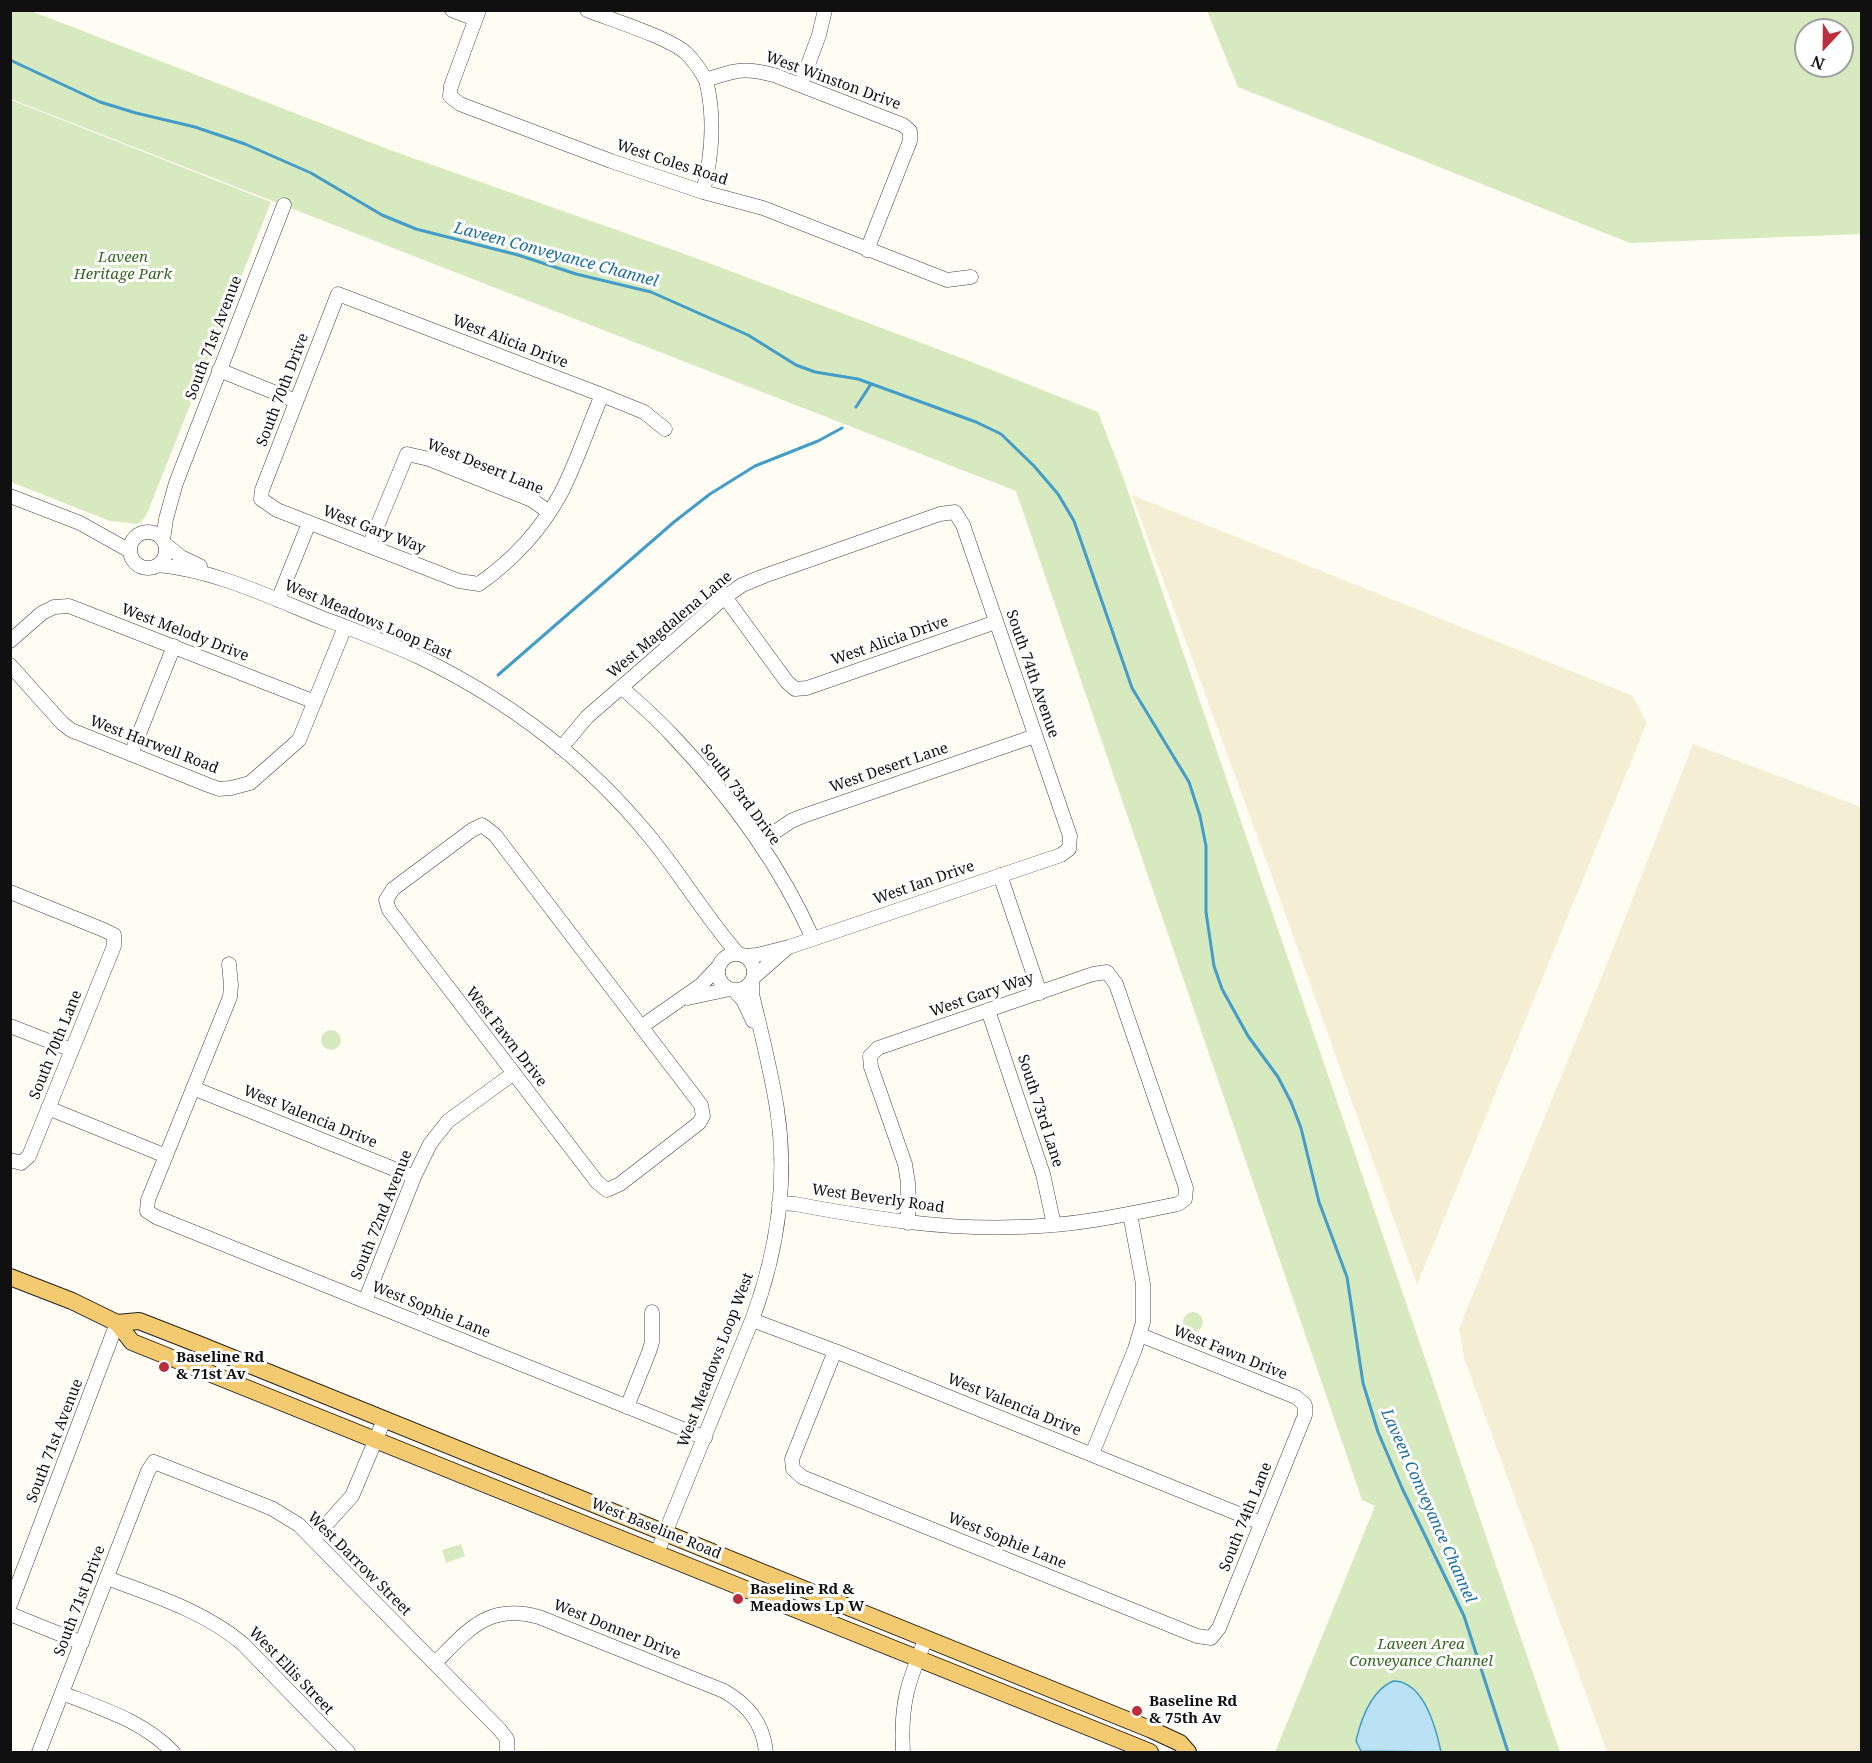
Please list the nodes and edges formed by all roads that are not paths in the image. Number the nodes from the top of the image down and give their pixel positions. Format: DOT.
graph roads {
  1 [pos="452,10"];
  2 [pos="586,10"];
  3 [pos="825,10"];
  4 [pos="477,15"];
  5 [pos="706,80"];
  6 [pos="801,84"];
  7 [pos="703,192"];
  8 [pos="284,205"];
  9 [pos="867,249"];
  10 [pos="971,277"];
  11 [pos="338,294"];
  12 [pos="219,370"];
  13 [pos="602,395"];
  14 [pos="296,401"];
  15 [pos="665,429"];
  16 [pos="176,483"];
  17 [pos="10,496"];
  18 [pos="261,499"];
  19 [pos="549,512"];
  20 [pos="955,512"];
  21 [pos="80,523"];
  22 [pos="309,523"];
  23 [pos="139,535"];
  24 [pos="164,542"];
  25 [pos="369,546"];
  26 [pos="130,551"];
  27 [pos="158,565"];
  28 [pos="214,576"];
  29 [pos="725,597"];
  30 [pos="278,600"];
  31 [pos="996,622"];
  32 [pos="345,627"];
  33 [pos="10,641"];
  34 [pos="174,646"];
  35 [pos="10,665"];
  36 [pos="621,687"];
  37 [pos="315,702"];
  38 [pos="1035,736"];
  39 [pos="561,748"];
  40 [pos="131,754"];
  41 [pos="759,843"];
  42 [pos="1069,849"];
  43 [pos="1000,875"];
  44 [pos="10,892"];
  45 [pos="703,910"];
  46 [pos="813,939"];
  47 [pos="789,947"];
  48 [pos="741,955"];
  49 [pos="229,964"];
  50 [pos="720,964"];
  51 [pos="753,978"];
  52 [pos="732,990"];
  53 [pos="1040,993"];
  54 [pos="683,999"];
  55 [pos="988,1010"];
  56 [pos="10,1026"];
  57 [pos="641,1028"];
  58 [pos="760,1030"];
  59 [pos="72,1050"];
  60 [pos="514,1073"];
  61 [pos="193,1088"];
  62 [pos="48,1108"];
  63 [pos="166,1156"];
  64 [pos="16,1162"];
  65 [pos="414,1177"];
  66 [pos="1185,1199"];
  67 [pos="779,1203"];
  68 [pos="1130,1214"];
  69 [pos="908,1223"];
  70 [pos="1054,1225"];
  71 [pos="10,1277"];
  72 [pos="364,1301"];
  73 [pos="652,1312"];
  74 [pos="752,1320"];
  75 [pos="117,1323"];
  76 [pos="1140,1335"];
  77 [pos="835,1351"];
  78 [pos="1305,1405"];
  79 [pos="627,1407"];
  80 [pos="384,1420"];
  81 [pos="705,1438"];
  82 [pos="377,1440"];
  83 [pos="1092,1454"];
  84 [pos="154,1462"];
  85 [pos="1261,1522"];
  86 [pos="665,1533"];
  87 [pos="314,1538"];
  88 [pos="657,1554"];
  89 [pos="107,1578"];
  90 [pos="10,1605"];
  91 [pos="10,1614"];
  92 [pos="926,1638"];
  93 [pos="1211,1638"];
  94 [pos="82,1643"];
  95 [pos="918,1659"];
  96 [pos="435,1663"];
  97 [pos="62,1694"];
  98 [pos="507,1746"];
  99 [pos="39,1752"];
  100 [pos="174,1752"];
  101 [pos="348,1752"];
  102 [pos="766,1752"];
  103 [pos="903,1752"];
  104 [pos="1150,1752"];
  105 [pos="1188,1752"];
  1 -- 4 [label="street"];
  2 -- 5 [label="street"];
  3 -- 6 [label="street"];
  4 -- 7 [label="street, West Coles Road"];
  5 -- 6 [label="street, West Winston Drive"];
  5 -- 7 [label="street"];
  6 -- 9 [label="street, West Winston Drive"];
  7 -- 9 [label="street, West Coles Road"];
  8 -- 12 [label="street, South 71st Avenue"];
  9 -- 10 [label="street, West Coles Road"];
  11 -- 13 [label="street, West Alicia Drive"];
  11 -- 14 [label="street, South 70th Drive"];
  12 -- 14 [label="street"];
  12 -- 16 [label="street, South 71st Avenue"];
  13 -- 15 [label="street, West Alicia Drive"];
  13 -- 19 [label="street"];
  14 -- 18 [label="street, South 70th Drive"];
  16 -- 23 [label="street, South 71st Avenue"];
  16 -- 24 [label="street, South 71st Avenue"];
  17 -- 21 [label="street"];
  18 -- 22 [label="street, West Gary Way"];
  19 -- 25 [label="street, West Gary Way"];
  19 -- 25 [label="street, West Desert Lane"];
  20 -- 29 [label="street, West Magdalena Lane"];
  20 -- 31 [label="street, South 74th Avenue"];
  21 -- 23 [label="street"];
  21 -- 26 [label="street"];
  22 -- 25 [label="street, West Gary Way"];
  22 -- 30 [label="street"];
  23 -- 24 [label="street"];
  23 -- 26 [label="street"];
  24 -- 27 [label="street"];
  24 -- 28 [label="street"];
  26 -- 27 [label="street"];
  27 -- 28 [label="street"];
  28 -- 30 [label="street, West Meadows Loop East"];
  29 -- 31 [label="street, West Alicia Drive"];
  29 -- 36 [label="street, West Magdalena Lane"];
  30 -- 32 [label="street, West Meadows Loop East"];
  31 -- 38 [label="street, South 74th Avenue"];
  32 -- 37 [label="street"];
  32 -- 39 [label="street, West Meadows Loop East"];
  33 -- 34 [label="street, West Melody Drive"];
  34 -- 37 [label="street, West Melody Drive"];
  34 -- 40 [label="street"];
  35 -- 40 [label="street, West Harwell Road"];
  36 -- 39 [label="street, West Magdalena Lane"];
  36 -- 41 [label="street, South 73rd Drive"];
  37 -- 40 [label="street, West Harwell Road"];
  38 -- 41 [label="street, West Desert Lane"];
  38 -- 42 [label="street, South 74th Avenue"];
  39 -- 45 [label="street, West Meadows Loop East"];
  41 -- 46 [label="street, South 73rd Drive"];
  42 -- 43 [label="street, West Ian Drive"];
  43 -- 46 [label="street, West Ian Drive"];
  43 -- 53 [label="street"];
  44 -- 59 [label="street, South 70th Lane"];
  45 -- 48 [label="street"];
  45 -- 50 [label="street"];
  46 -- 47 [label="street, West Ian Drive"];
  47 -- 48 [label="street, West Ian Drive"];
  47 -- 51 [label="street, West Ian Drive"];
  48 -- 50 [label="street"];
  48 -- 51 [label="street"];
  49 -- 61 [label="street"];
  50 -- 52 [label="street"];
  50 -- 54 [label="street"];
  51 -- 52 [label="street"];
  51 -- 58 [label="street, West Meadows Loop West"];
  52 -- 54 [label="street"];
  52 -- 58 [label="street, West Meadows Loop West"];
  53 -- 55 [label="street, West Gary Way"];
  53 -- 66 [label="street, West Gary Way"];
  54 -- 57 [label="street"];
  55 -- 69 [label="street, West Gary Way"];
  55 -- 70 [label="street, South 73rd Lane"];
  56 -- 59 [label="street"];
  57 -- 60 [label="street, West Fawn Drive"];
  57 -- 60 [label="street, West Fawn Drive"];
  58 -- 67 [label="street, West Meadows Loop West"];
  59 -- 62 [label="street, South 70th Lane"];
  60 -- 65 [label="street, South 72nd Avenue"];
  61 -- 63 [label="street"];
  61 -- 65 [label="street, West Valencia Drive"];
  62 -- 63 [label="street"];
  62 -- 64 [label="street, South 70th Lane"];
  63 -- 72 [label="street, West Sophie Lane"];
  65 -- 72 [label="street, South 72nd Avenue"];
  66 -- 68 [label="street, West Beverly Road"];
  67 -- 69 [label="street, West Beverly Road"];
  67 -- 74 [label="street, West Meadows Loop West"];
  68 -- 70 [label="street, West Beverly Road"];
  68 -- 76 [label="street"];
  69 -- 70 [label="street, West Beverly Road"];
  71 -- 75 [label="main road, West Baseline Road"];
  72 -- 79 [label="street, West Sophie Lane"];
  73 -- 79 [label="street"];
  74 -- 77 [label="street, West Valencia Drive"];
  74 -- 81 [label="street, West Meadows Loop West"];
  75 -- 80 [label="main road, West Baseline Road"];
  75 -- 82 [label="main road, West Baseline Road"];
  75 -- 90 [label="street, South 71st Avenue"];
  76 -- 78 [label="street, West Fawn Drive"];
  76 -- 83 [label="street"];
  77 -- 83 [label="street, West Valencia Drive"];
  77 -- 93 [label="street, West Sophie Lane"];
  78 -- 85 [label="street, South 74th Lane"];
  79 -- 81 [label="street, West Sophie Lane"];
  80 -- 82 [label="street"];
  80 -- 86 [label="main road, West Baseline Road"];
  81 -- 86 [label="street, West Meadows Loop West"];
  82 -- 87 [label="street"];
  82 -- 88 [label="main road, West Baseline Road"];
  83 -- 85 [label="street, West Valencia Drive"];
  84 -- 87 [label="street, West Darrow Street"];
  84 -- 89 [label="street, South 71st Drive"];
  85 -- 93 [label="street, South 74th Lane"];
  86 -- 88 [label="street, West Meadows Loop West"];
  86 -- 92 [label="main road, West Baseline Road"];
  87 -- 96 [label="street, West Darrow Street"];
  88 -- 95 [label="main road, West Baseline Road"];
  89 -- 94 [label="street, South 71st Drive"];
  89 -- 101 [label="street, West Ellis Street"];
  91 -- 94 [label="street"];
  92 -- 95 [label="street"];
  92 -- 105 [label="main road, West Baseline Road"];
  94 -- 97 [label="street, South 71st Drive"];
  95 -- 103 [label="street"];
  95 -- 104 [label="main road, West Baseline Road"];
  96 -- 98 [label="street, West Darrow Street"];
  96 -- 102 [label="street, West Donner Drive"];
  97 -- 99 [label="street, South 71st Drive"];
  97 -- 100 [label="street"];
}
